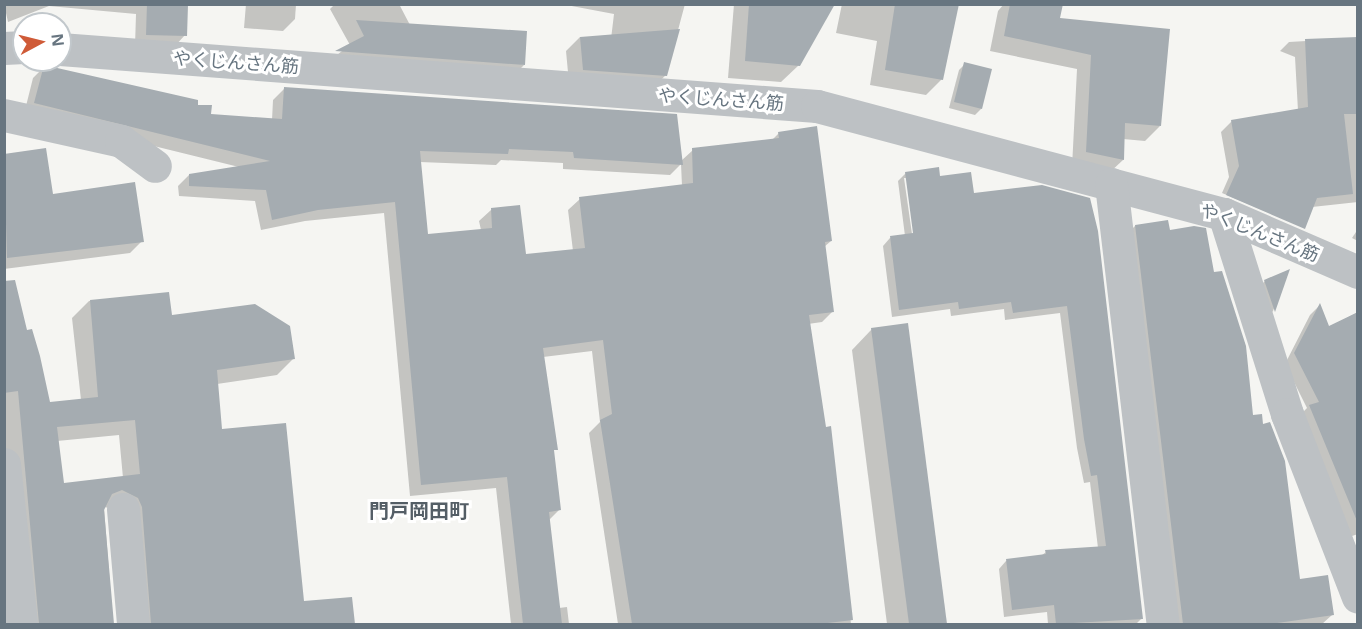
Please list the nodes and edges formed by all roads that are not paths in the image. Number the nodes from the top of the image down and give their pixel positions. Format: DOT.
graph roads {
  1 [pos="72,50"];
  2 [pos="4,115"];
  3 [pos="155,166"];
  4 [pos="1111,184"];
  5 [pos="1224,214"];
  6 [pos="1358,272"];
  7 [pos="4,464"];
  8 [pos="123,509"];
  9 [pos="1358,597"];
  10 [pos="21,624"];
  11 [pos="133,624"];
  12 [pos="1163,624"];
  1 -- 4 [label="street, やくじんさん筋"];
  2 -- 3 [label="street"];
  4 -- 5 [label="street, やくじんさん筋"];
  4 -- 12 [label="street"];
  5 -- 6 [label="street, やくじんさん筋"];
  5 -- 9 [label="street"];
  7 -- 10 [label="street"];
  8 -- 11 [label="street"];
}
